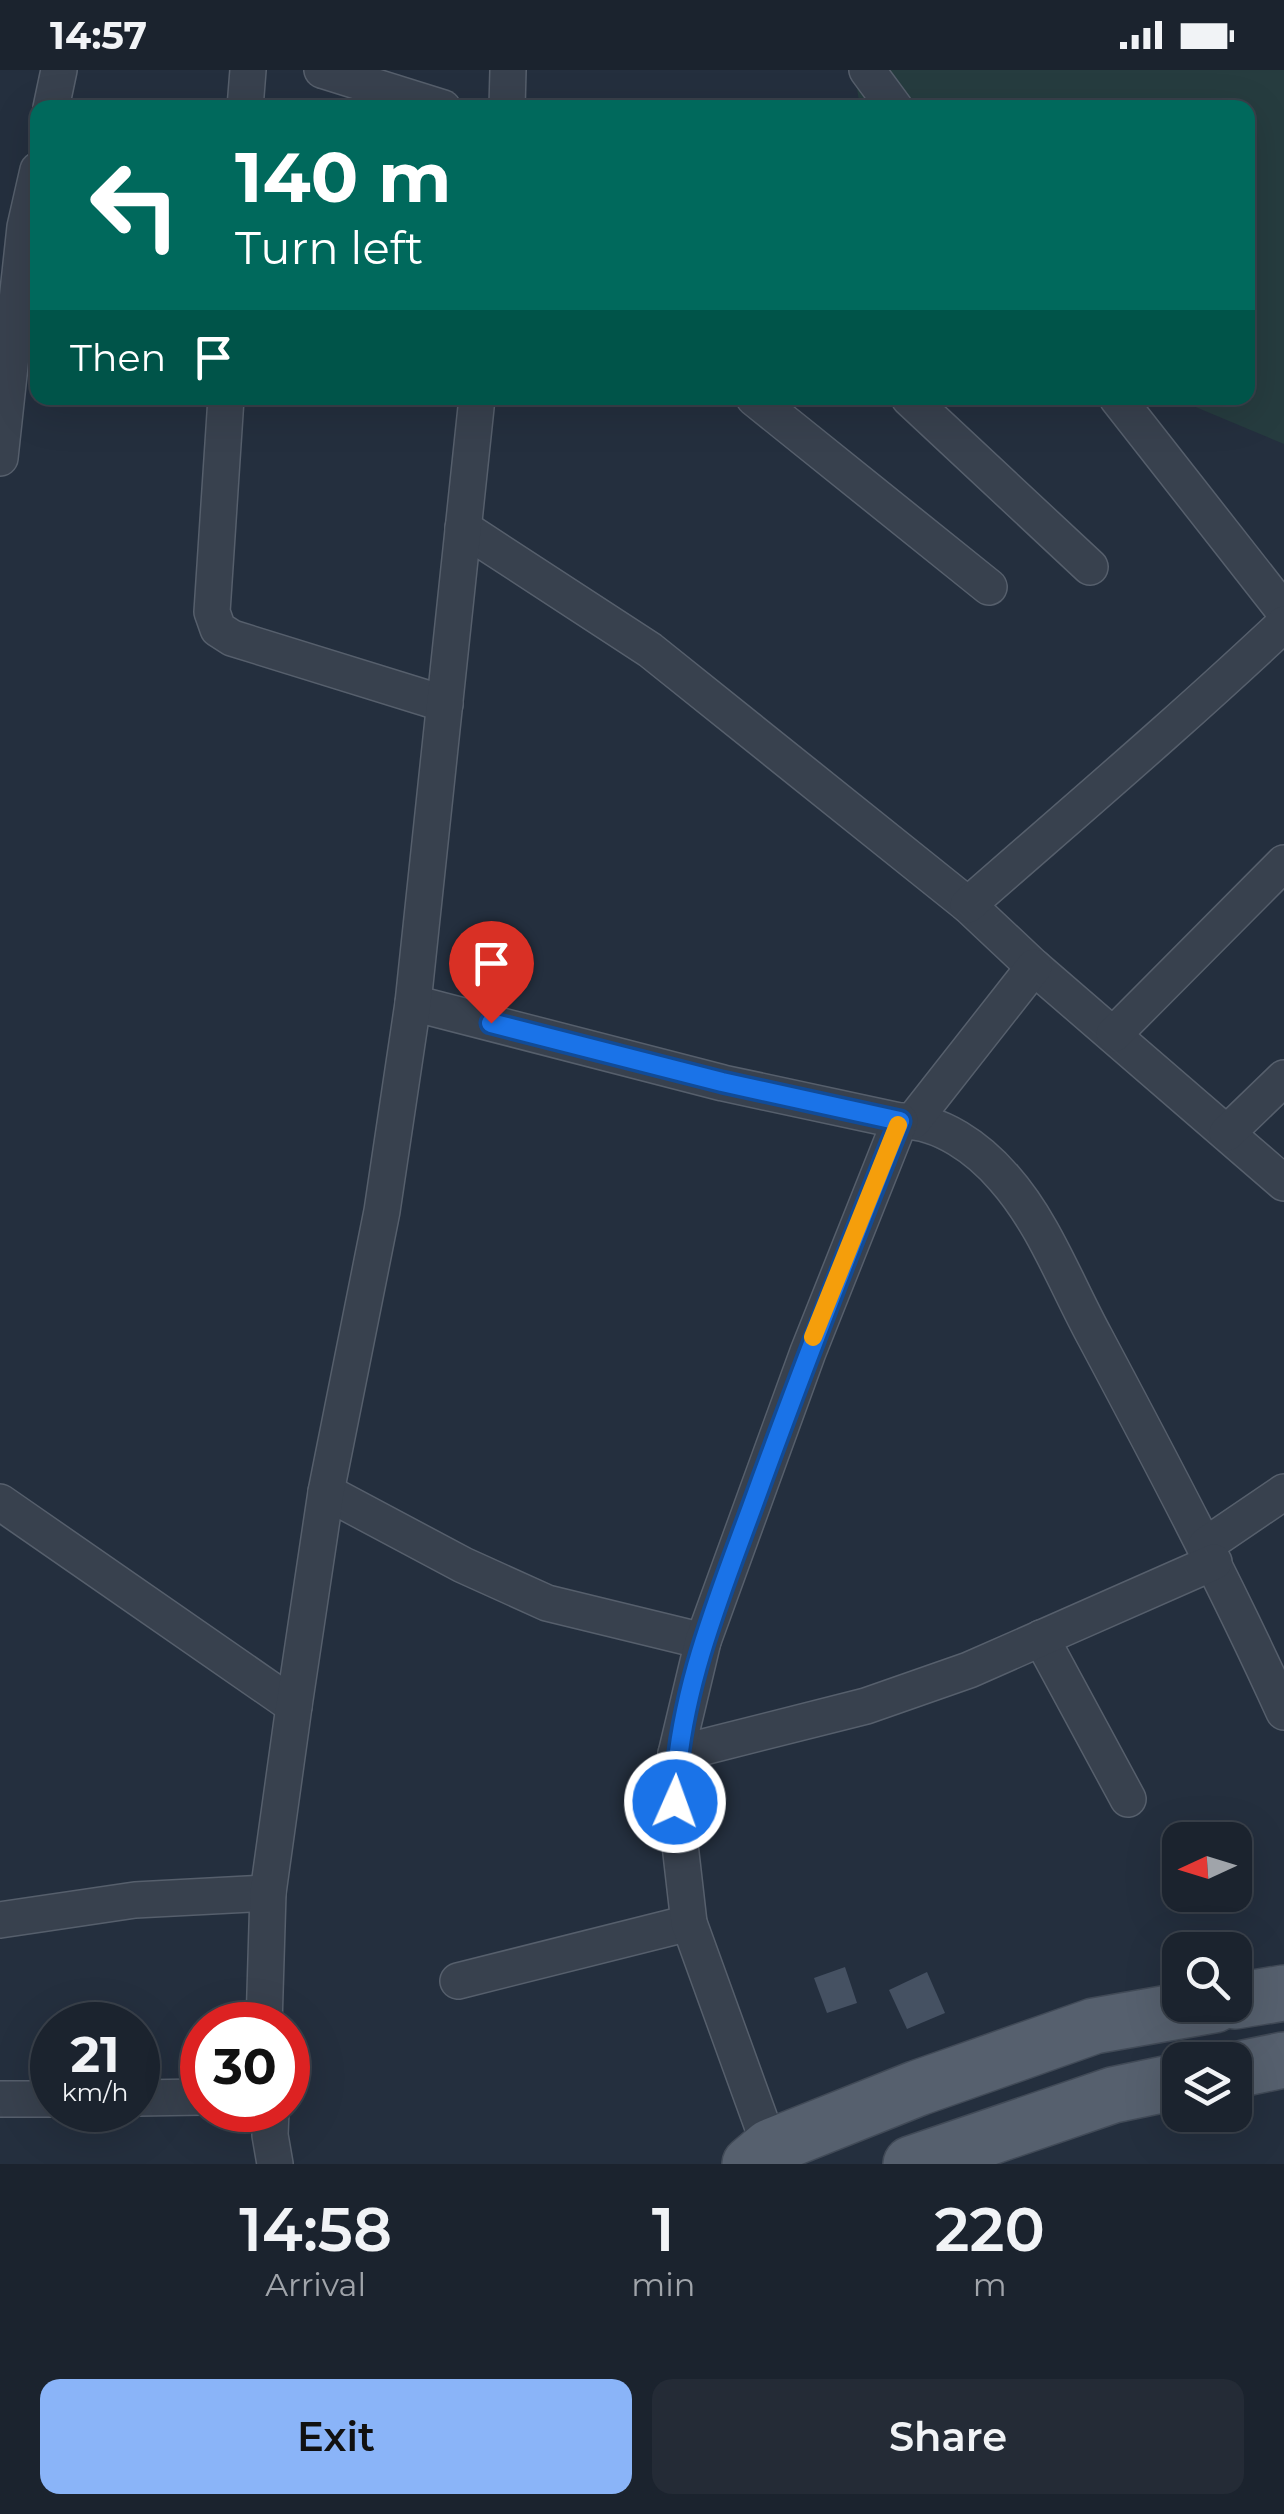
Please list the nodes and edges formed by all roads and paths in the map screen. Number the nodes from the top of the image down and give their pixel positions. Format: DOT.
graph roads {
  1 [pos="60,70"];
  2 [pos="248,70"];
  3 [pos="322,70"];
  4 [pos="508,70"];
  5 [pos="868,70"];
  6 [pos="53,100"];
  7 [pos="246,100"];
  8 [pos="418,100"];
  9 [pos="506,100"];
  10 [pos="889,100"];
  11 [pos="30,186"];
  12 [pos="12,223"];
  13 [pos="226,405"];
  14 [pos="476,405"];
  15 [pos="763,405"];
  16 [pos="916,405"];
  17 [pos="1122,405"];
  18 [pos="0,458"];
  19 [pos="463,528"];
  20 [pos="1090,567"];
  21 [pos="988,587"];
  22 [pos="1284,611"];
  23 [pos="1284,624"];
  24 [pos="445,704"];
  25 [pos="1284,863"];
  26 [pos="968,906"];
  27 [pos="1034,967"];
  28 [pos="414,1003"];
  29 [pos="1114,1034"];
  30 [pos="1284,1078"];
  31 [pos="906,1121"];
  32 [pos="1227,1133"];
  33 [pos="1284,1183"];
  34 [pos="326,1492"];
  35 [pos="1284,1492"];
  36 [pos="0,1502"];
  37 [pos="1210,1554"];
  38 [pos="1041,1638"];
  39 [pos="703,1641"];
  40 [pos="294,1706"];
  41 [pos="1284,1712"];
  42 [pos="676,1754"];
  43 [pos="1128,1799"];
  44 [pos="268,1892"];
  45 [pos="0,1920"];
  46 [pos="689,1924"];
  47 [pos="458,1980"];
  48 [pos="1284,1993"];
  49 [pos="1252,1998"];
  50 [pos="265,2002"];
  51 [pos="1162,2014"];
  52 [pos="1284,2060"];
  53 [pos="1252,2067"];
  54 [pos="1162,2085"];
  55 [pos="0,2099"];
  56 [pos="30,2100"];
  57 [pos="270,2132"];
  58 [pos="760,2156"];
  59 [pos="275,2164"];
  60 [pos="910,2164"];
  1 -- 6 [label="street"];
  2 -- 7 [label="street"];
  3 -- 8 [label="street"];
  4 -- 9 [label="street"];
  5 -- 10 [label="street"];
  11 -- 12 [label="street"];
  12 -- 18 [label="street"];
  13 -- 24 [label="street"];
  14 -- 19 [label="street"];
  15 -- 21 [label="street"];
  16 -- 20 [label="street"];
  17 -- 22 [label="street"];
  19 -- 24 [label="street"];
  19 -- 26 [label="street"];
  23 -- 26 [label="street"];
  24 -- 28 [label="street"];
  25 -- 29 [label="street"];
  26 -- 27 [label="street"];
  27 -- 29 [label="street"];
  27 -- 31 [label="street"];
  28 -- 31 [label="street"];
  28 -- 34 [label="street"];
  29 -- 32 [label="street"];
  30 -- 32 [label="street"];
  31 -- 37 [label="street"];
  31 -- 39 [label="street"];
  32 -- 33 [label="street"];
  34 -- 39 [label="street"];
  34 -- 40 [label="street"];
  35 -- 37 [label="street"];
  36 -- 40 [label="street"];
  37 -- 38 [label="street"];
  37 -- 41 [label="street"];
  38 -- 42 [label="street"];
  38 -- 43 [label="street"];
  39 -- 42 [label="street"];
  40 -- 44 [label="street"];
  42 -- 46 [label="street"];
  44 -- 45 [label="street"];
  44 -- 50 [label="street"];
  46 -- 47 [label="street"];
  46 -- 58 [label="street"];
  48 -- 49 [label="main road"];
  51 -- 58 [label="main road"];
  52 -- 53 [label="main road"];
  54 -- 60 [label="main road"];
  55 -- 56 [label="street"];
  57 -- 59 [label="street"];
}
